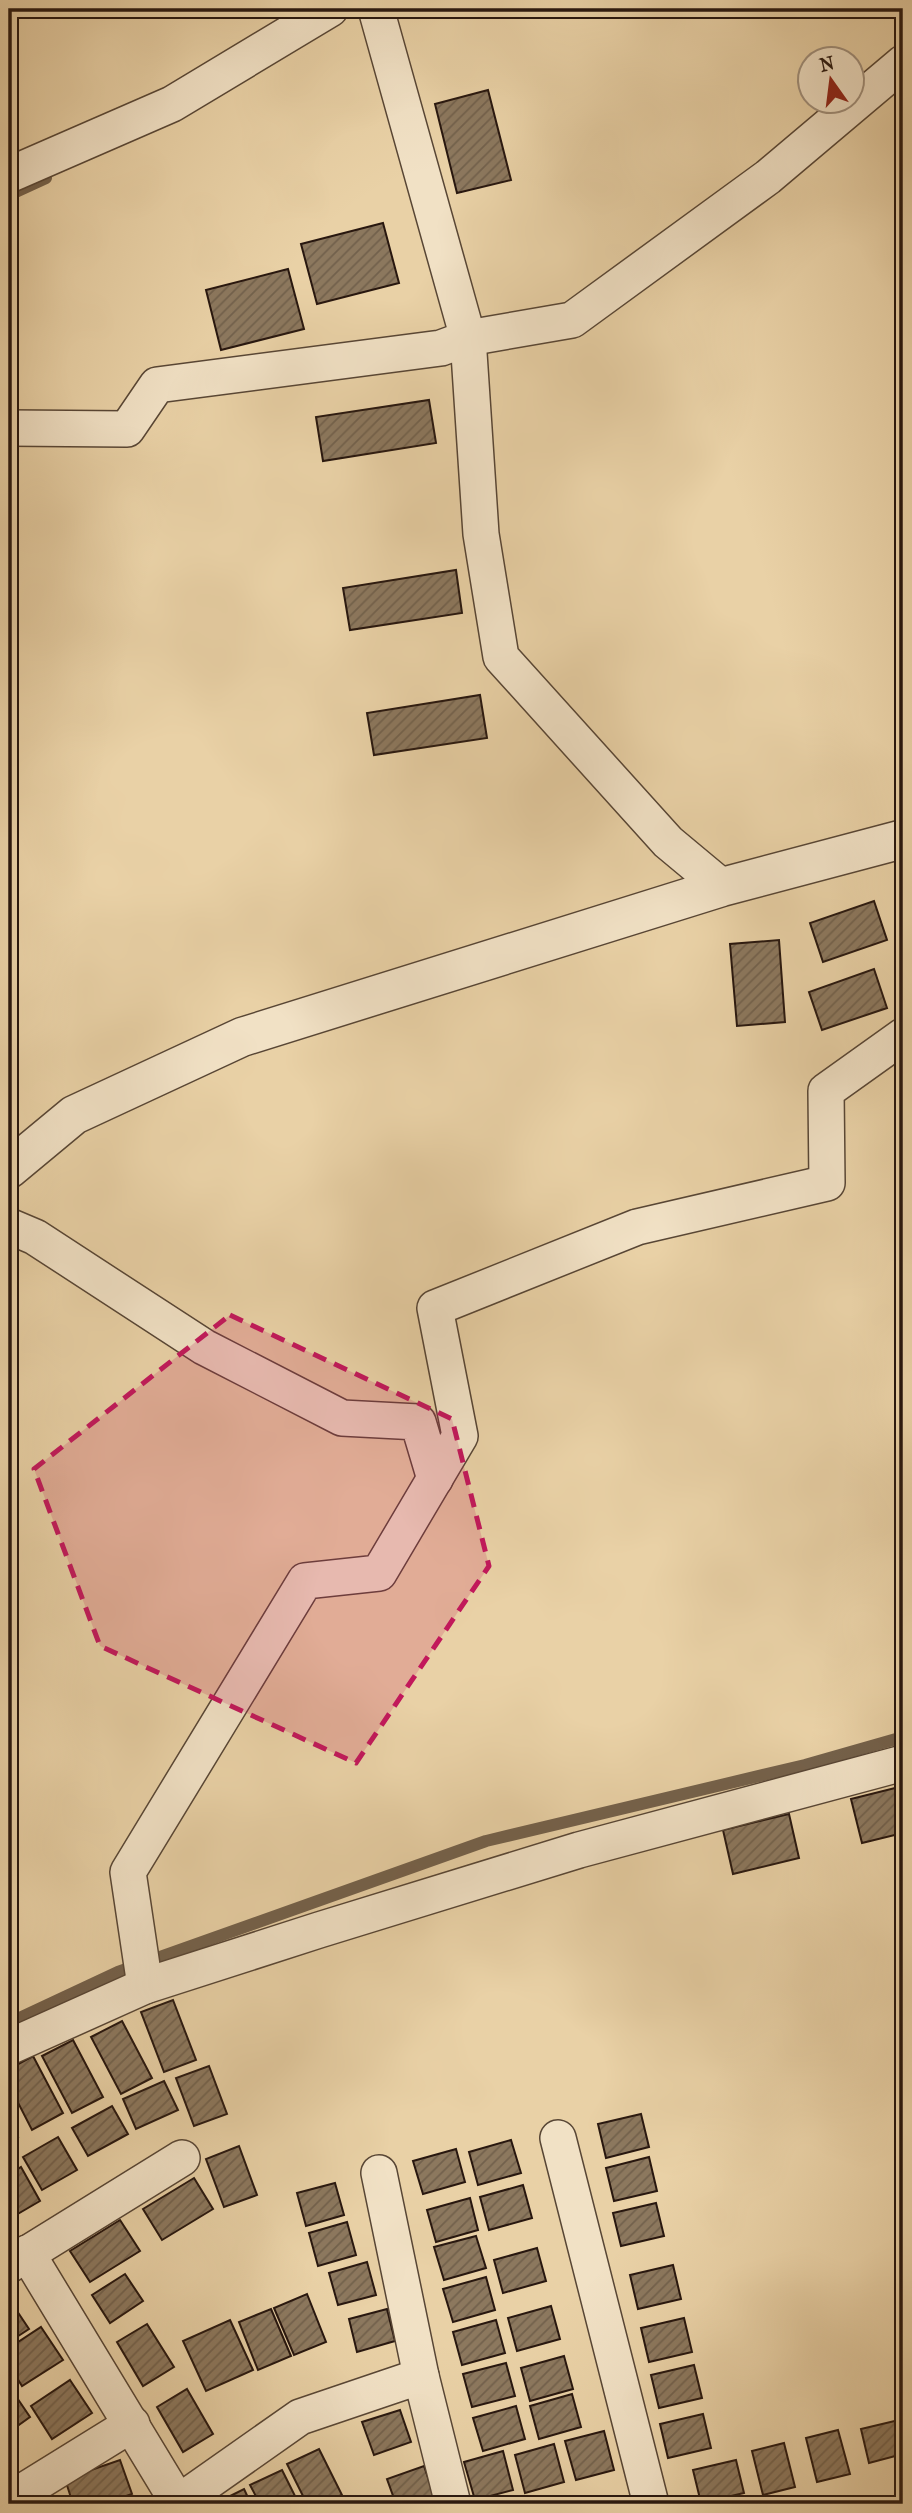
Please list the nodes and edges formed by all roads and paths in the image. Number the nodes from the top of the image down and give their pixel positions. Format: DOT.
graph roads {
  1 [pos="330,9"];
  2 [pos="376,9"];
  3 [pos="903,63"];
  4 [pos="9,175"];
  5 [pos="468,338"];
  6 [pos="9,428"];
  7 [pos="903,839"];
  8 [pos="722,887"];
  9 [pos="903,1036"];
  10 [pos="9,1169"];
  11 [pos="9,1226"];
  12 [pos="435,1479"];
  13 [pos="903,1763"];
  14 [pos="145,1986"];
  15 [pos="9,2047"];
  16 [pos="558,2138"];
  17 [pos="182,2158"];
  18 [pos="379,2173"];
  19 [pos="18,2259"];
  20 [pos="421,2376"];
  21 [pos="132,2424"];
  22 [pos="9,2500"];
  23 [pos="179,2503"];
  24 [pos="453,2504"];
  25 [pos="652,2504"];
  1 -- 4 [label="street"];
  2 -- 5 [label="street"];
  3 -- 5 [label="street"];
  5 -- 6 [label="street"];
  5 -- 8 [label="street"];
  7 -- 8 [label="street"];
  8 -- 10 [label="street"];
  9 -- 12 [label="street"];
  11 -- 12 [label="street"];
  12 -- 14 [label="street"];
  13 -- 14 [label="street"];
  14 -- 15 [label="street"];
  16 -- 25 [label="street"];
  17 -- 19 [label="street"];
  18 -- 20 [label="street"];
  19 -- 21 [label="street"];
  20 -- 23 [label="street"];
  20 -- 24 [label="street"];
  21 -- 22 [label="street"];
  21 -- 23 [label="street"];
}
